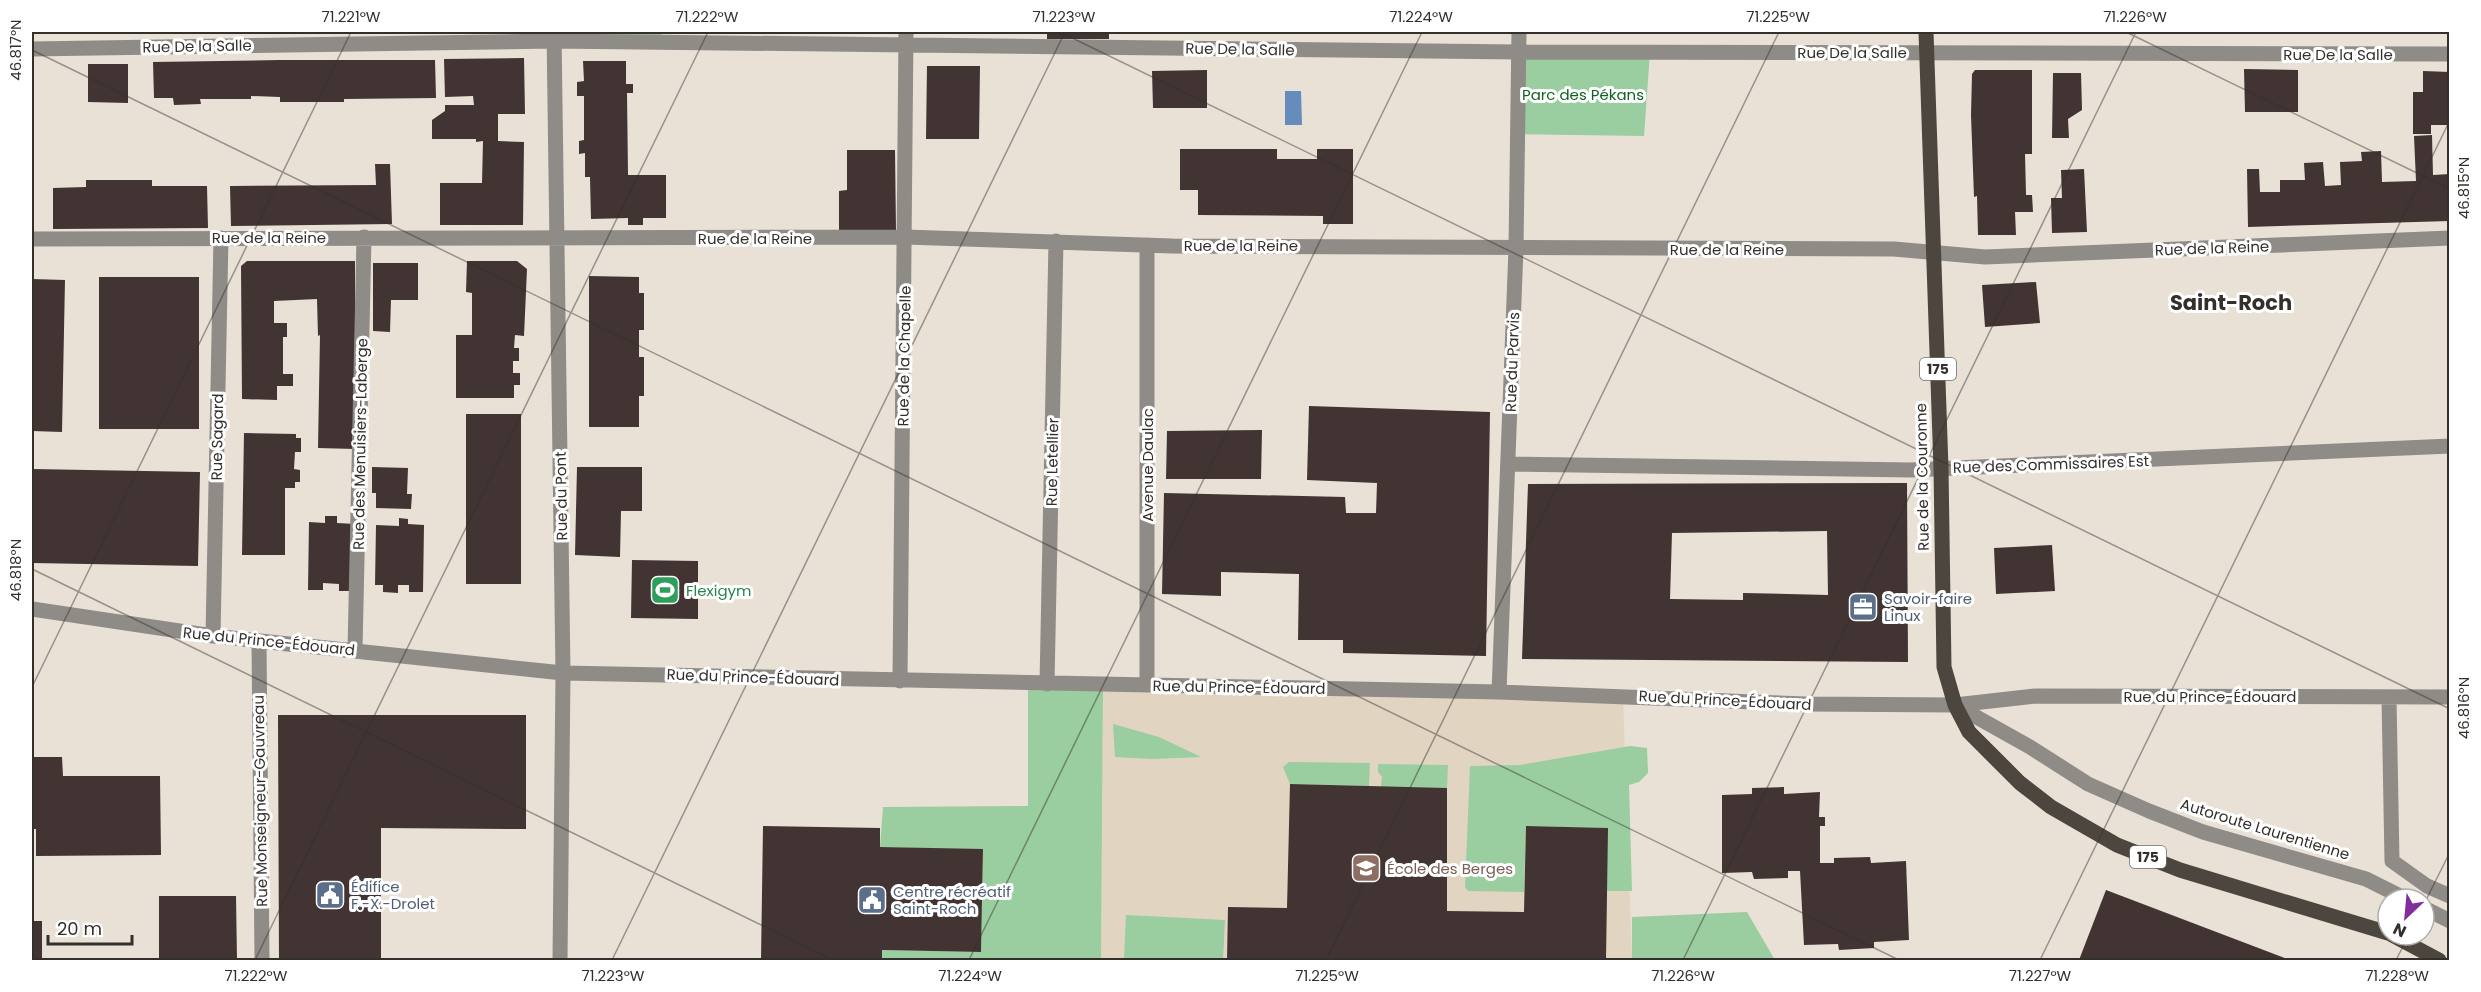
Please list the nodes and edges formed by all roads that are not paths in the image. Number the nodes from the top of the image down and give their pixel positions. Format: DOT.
graph roads {
  1 [pos="1519,32"];
  2 [pos="1926,32"];
  3 [pos="554,36"];
  4 [pos="906,39"];
  5 [pos="32,49"];
  6 [pos="1518,52"];
  7 [pos="1926,52"];
  8 [pos="2450,54"];
  9 [pos="364,237"];
  10 [pos="905,237"];
  11 [pos="221,238"];
  12 [pos="2450,238"];
  13 [pos="32,239"];
  14 [pos="557,239"];
  15 [pos="1056,241"];
  16 [pos="1147,245"];
  17 [pos="1516,249"];
  18 [pos="1934,254"];
  19 [pos="2450,446"];
  20 [pos="1509,464"];
  21 [pos="1941,468"];
  22 [pos="32,609"];
  23 [pos="213,636"];
  24 [pos="259,641"];
  25 [pos="355,650"];
  26 [pos="563,673"];
  27 [pos="900,681"];
  28 [pos="1047,684"];
  29 [pos="1146,685"];
  30 [pos="1499,692"];
  31 [pos="2389,697"];
  32 [pos="2450,697"];
  33 [pos="1955,705"];
  34 [pos="2382,887"];
  35 [pos="2450,896"];
  36 [pos="2436,914"];
  37 [pos="2450,921"];
  38 [pos="2376,929"];
  39 [pos="2415,947"];
  40 [pos="262,960"];
  41 [pos="560,960"];
  42 [pos="2439,960"];
  1 -- 6 [label="street, Rue du Parvis"];
  2 -- 7 [label="main road, Rue de la Couronne / 175"];
  3 -- 4 [label="street, Rue De la Salle"];
  3 -- 5 [label="street, Rue De la Salle"];
  3 -- 14 [label="street, Rue du Pont"];
  4 -- 6 [label="street, Rue De la Salle"];
  4 -- 10 [label="street, Rue de la Chapelle"];
  6 -- 7 [label="street, Rue De la Salle"];
  6 -- 17 [label="street, Rue du Parvis"];
  7 -- 8 [label="street, Rue De la Salle"];
  7 -- 18 [label="main road, Rue de la Couronne / 175"];
  9 -- 11 [label="street, Rue de la Reine"];
  9 -- 14 [label="street, Rue de la Reine"];
  9 -- 25 [label="street, Rue des Menuisiers-Laberge"];
  10 -- 14 [label="street, Rue de la Reine"];
  10 -- 15 [label="street, Rue de la Reine"];
  10 -- 27 [label="street, Rue de la Chapelle"];
  11 -- 13 [label="street, Rue de la Reine"];
  11 -- 23 [label="street, Rue Sagard"];
  12 -- 18 [label="street, Rue de la Reine"];
  14 -- 26 [label="street, Rue du Pont"];
  15 -- 16 [label="street, Rue de la Reine"];
  15 -- 28 [label="street, Rue Letellier"];
  16 -- 17 [label="street, Rue de la Reine"];
  16 -- 29 [label="street, Avenue Daulac"];
  17 -- 18 [label="street, Rue de la Reine"];
  17 -- 20 [label="street, Rue du Parvis"];
  18 -- 21 [label="main road, Rue de la Couronne / 175"];
  19 -- 21 [label="street, Rue des Commissaires Est"];
  20 -- 21 [label="street, Rue des Commissaires Est"];
  20 -- 30 [label="street, Rue du Parvis"];
  21 -- 33 [label="main road, Rue de la Couronne / 175"];
  22 -- 23 [label="street, Rue du Prince-Édouard"];
  23 -- 24 [label="street, Rue du Prince-Édouard"];
  24 -- 25 [label="street, Rue du Prince-Édouard"];
  24 -- 40 [label="street, Rue Monseigneur-Gauvreau"];
  25 -- 26 [label="street, Rue du Prince-Édouard"];
  26 -- 27 [label="street, Rue du Prince-Édouard"];
  26 -- 41 [label="street, Rue du Pont"];
  27 -- 28 [label="street, Rue du Prince-Édouard"];
  28 -- 29 [label="street, Rue du Prince-Édouard"];
  29 -- 30 [label="street, Rue du Prince-Édouard"];
  30 -- 33 [label="street, Rue du Prince-Édouard"];
  31 -- 32 [label="street, Rue du Prince-Édouard"];
  31 -- 33 [label="street, Rue du Prince-Édouard"];
  31 -- 35 [label="street"];
  33 -- 34 [label="street, Autoroute Laurentienne"];
  33 -- 38 [label="main road, 175"];
  36 -- 37 [label="street"];
  39 -- 42 [label="main road"];
}
